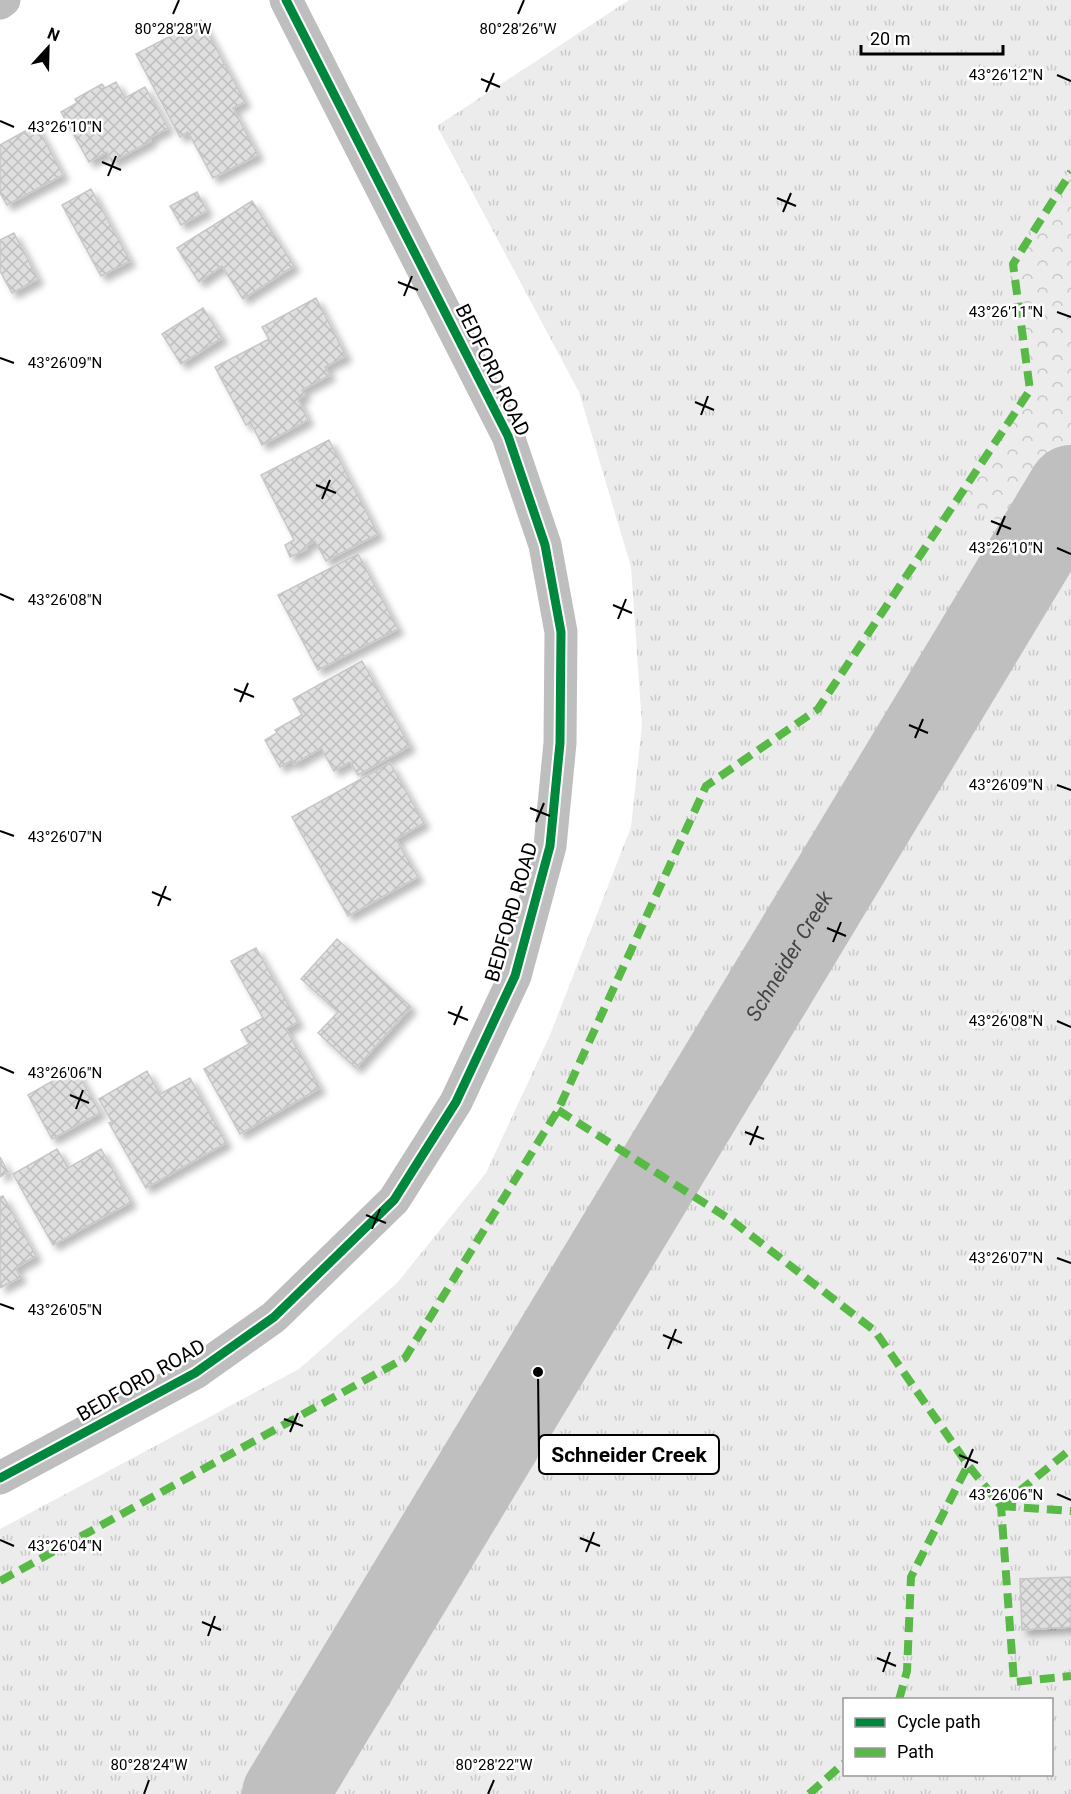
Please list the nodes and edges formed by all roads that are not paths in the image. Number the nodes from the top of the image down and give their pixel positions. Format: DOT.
graph roads {
  1 [pos="4,0"];
  2 [pos="286,0"];
  3 [pos="0,3"];
  4 [pos="0,1478"];
  1 -- 3 [label="street"];
  2 -- 4 [label="street, BEDFORD ROAD"];
}
